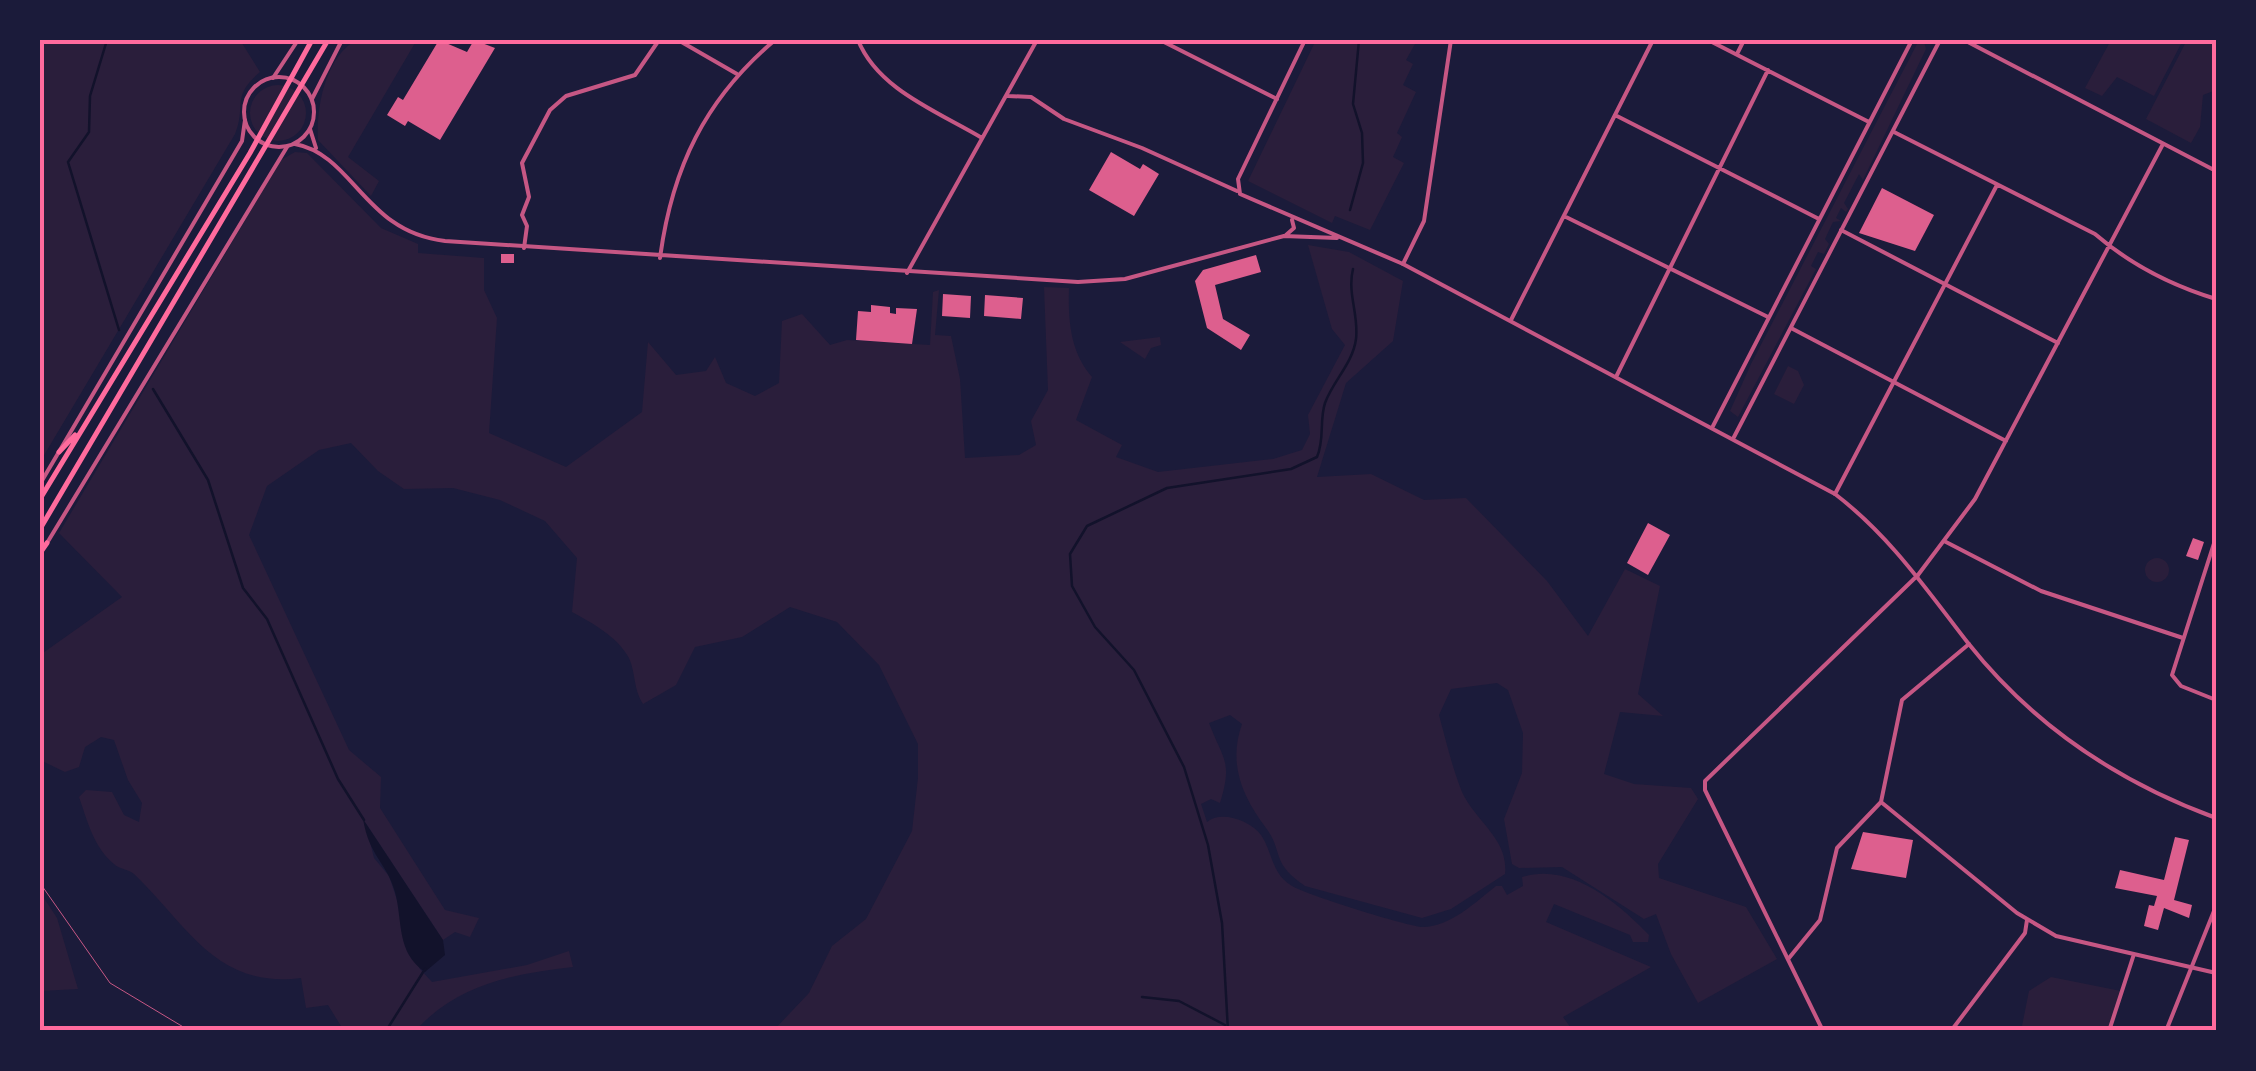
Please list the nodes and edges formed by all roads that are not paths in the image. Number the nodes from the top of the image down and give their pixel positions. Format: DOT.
graph roads {
  1 [pos="298,40"];
  2 [pos="312,40"];
  3 [pos="328,40"];
  4 [pos="342,40"];
  5 [pos="659,40"];
  6 [pos="678,40"];
  7 [pos="774,40"];
  8 [pos="858,40"];
  9 [pos="1036,40"];
  10 [pos="1160,40"];
  11 [pos="1305,40"];
  12 [pos="1450,40"];
  13 [pos="1653,40"];
  14 [pos="1708,40"];
  15 [pos="1744,40"];
  16 [pos="1912,40"];
  17 [pos="1940,40"];
  18 [pos="1964,40"];
  19 [pos="1736,54"];
  20 [pos="1768,70"];
  21 [pos="737,74"];
  22 [pos="273,78"];
  23 [pos="1006,96"];
  24 [pos="312,99"];
  25 [pos="1277,100"];
  26 [pos="1615,116"];
  27 [pos="245,120"];
  28 [pos="1869,122"];
  29 [pos="310,129"];
  30 [pos="1892,132"];
  31 [pos="982,138"];
  32 [pos="295,144"];
  33 [pos="2163,144"];
  34 [pos="287,146"];
  35 [pos="316,151"];
  36 [pos="1719,168"];
  37 [pos="2216,171"];
  38 [pos="1997,185"];
  39 [pos="1236,191"];
  40 [pos="1564,216"];
  41 [pos="1288,217"];
  42 [pos="1818,219"];
  43 [pos="1841,230"];
  44 [pos="1284,236"];
  45 [pos="1347,240"];
  46 [pos="524,248"];
  47 [pos="2108,248"];
  48 [pos="660,258"];
  49 [pos="1403,264"];
  50 [pos="1669,268"];
  51 [pos="906,273"];
  52 [pos="1946,285"];
  53 [pos="2216,299"];
  54 [pos="1768,317"];
  55 [pos="1511,320"];
  56 [pos="1790,328"];
  57 [pos="2058,344"];
  58 [pos="1616,375"];
  59 [pos="1895,383"];
  60 [pos="84,425"];
  61 [pos="1713,426"];
  62 [pos="1734,438"];
  63 [pos="2006,441"];
  64 [pos="59,452"];
  65 [pos="40,484"];
  66 [pos="1835,494"];
  67 [pos="40,499"];
  68 [pos="40,529"];
  69 [pos="2216,537"];
  70 [pos="1946,542"];
  71 [pos="46,543"];
  72 [pos="40,552"];
  73 [pos="1918,575"];
  74 [pos="2182,638"];
  75 [pos="1969,644"];
  76 [pos="2216,700"];
  77 [pos="1880,802"];
  78 [pos="2216,818"];
  79 [pos="40,883"];
  80 [pos="2216,906"];
  81 [pos="2028,920"];
  82 [pos="2134,954"];
  83 [pos="1789,958"];
  84 [pos="2194,969"];
  85 [pos="2216,973"];
  86 [pos="190,1031"];
  87 [pos="1823,1031"];
  88 [pos="1952,1031"];
  89 [pos="2108,1031"];
  90 [pos="2166,1031"];
  1 -- 22 [label="street"];
  2 -- 60 [label="highway"];
  3 -- 68 [label="highway"];
  4 -- 24 [label="street"];
  5 -- 46 [label="street"];
  6 -- 21 [label="street"];
  7 -- 21 [label="street"];
  8 -- 31 [label="street"];
  9 -- 23 [label="street"];
  10 -- 25 [label="street"];
  11 -- 25 [label="street"];
  12 -- 49 [label="street"];
  13 -- 26 [label="street"];
  14 -- 19 [label="street"];
  15 -- 19 [label="street"];
  16 -- 28 [label="street"];
  17 -- 30 [label="street"];
  18 -- 33 [label="street"];
  19 -- 20 [label="street"];
  20 -- 28 [label="street"];
  20 -- 36 [label="street"];
  21 -- 48 [label="street"];
  22 -- 24 [label="street"];
  22 -- 27 [label="street"];
  23 -- 31 [label="street"];
  23 -- 39 [label="street"];
  24 -- 29 [label="street"];
  25 -- 39 [label="street"];
  26 -- 36 [label="street"];
  26 -- 40 [label="street"];
  27 -- 34 [label="street"];
  27 -- 64 [label="street"];
  28 -- 42 [label="street"];
  29 -- 32 [label="street"];
  29 -- 35 [label="street"];
  30 -- 38 [label="street"];
  30 -- 43 [label="street"];
  31 -- 51 [label="street"];
  32 -- 34 [label="street"];
  32 -- 35 [label="street"];
  33 -- 37 [label="street"];
  33 -- 47 [label="street"];
  34 -- 71 [label="street"];
  35 -- 46 [label="street"];
  36 -- 42 [label="street"];
  36 -- 50 [label="street"];
  38 -- 47 [label="street"];
  38 -- 52 [label="street"];
  39 -- 41 [label="street"];
  40 -- 50 [label="street"];
  40 -- 55 [label="street"];
  41 -- 44 [label="street"];
  41 -- 45 [label="street"];
  42 -- 54 [label="street"];
  43 -- 52 [label="street"];
  43 -- 56 [label="street"];
  44 -- 45 [label="street"];
  44 -- 51 [label="street"];
  45 -- 49 [label="street"];
  46 -- 48 [label="street"];
  47 -- 53 [label="street"];
  47 -- 57 [label="street"];
  48 -- 51 [label="street"];
  49 -- 55 [label="street"];
  50 -- 54 [label="street"];
  50 -- 58 [label="street"];
  52 -- 57 [label="street"];
  52 -- 59 [label="street"];
  54 -- 61 [label="street"];
  55 -- 58 [label="street"];
  56 -- 59 [label="street"];
  56 -- 62 [label="street"];
  57 -- 63 [label="street"];
  58 -- 61 [label="street"];
  59 -- 63 [label="street"];
  59 -- 66 [label="street"];
  60 -- 64 [label="highway"];
  60 -- 67 [label="highway"];
  61 -- 62 [label="street"];
  62 -- 66 [label="street"];
  63 -- 70 [label="street"];
  64 -- 65 [label="street"];
  66 -- 73 [label="street"];
  69 -- 74 [label="street"];
  70 -- 73 [label="street"];
  70 -- 74 [label="street"];
  71 -- 72 [label="highway"];
  73 -- 75 [label="street"];
  73 -- 83 [label="street"];
  74 -- 76 [label="street"];
  75 -- 77 [label="street"];
  75 -- 78 [label="street"];
  77 -- 81 [label="street"];
  77 -- 83 [label="street"];
  79 -- 86 [label="lane"];
  80 -- 84 [label="street"];
  81 -- 82 [label="street"];
  81 -- 88 [label="street"];
  82 -- 84 [label="street"];
  82 -- 89 [label="street"];
  83 -- 87 [label="street"];
  84 -- 85 [label="street"];
  84 -- 90 [label="street"];
}
